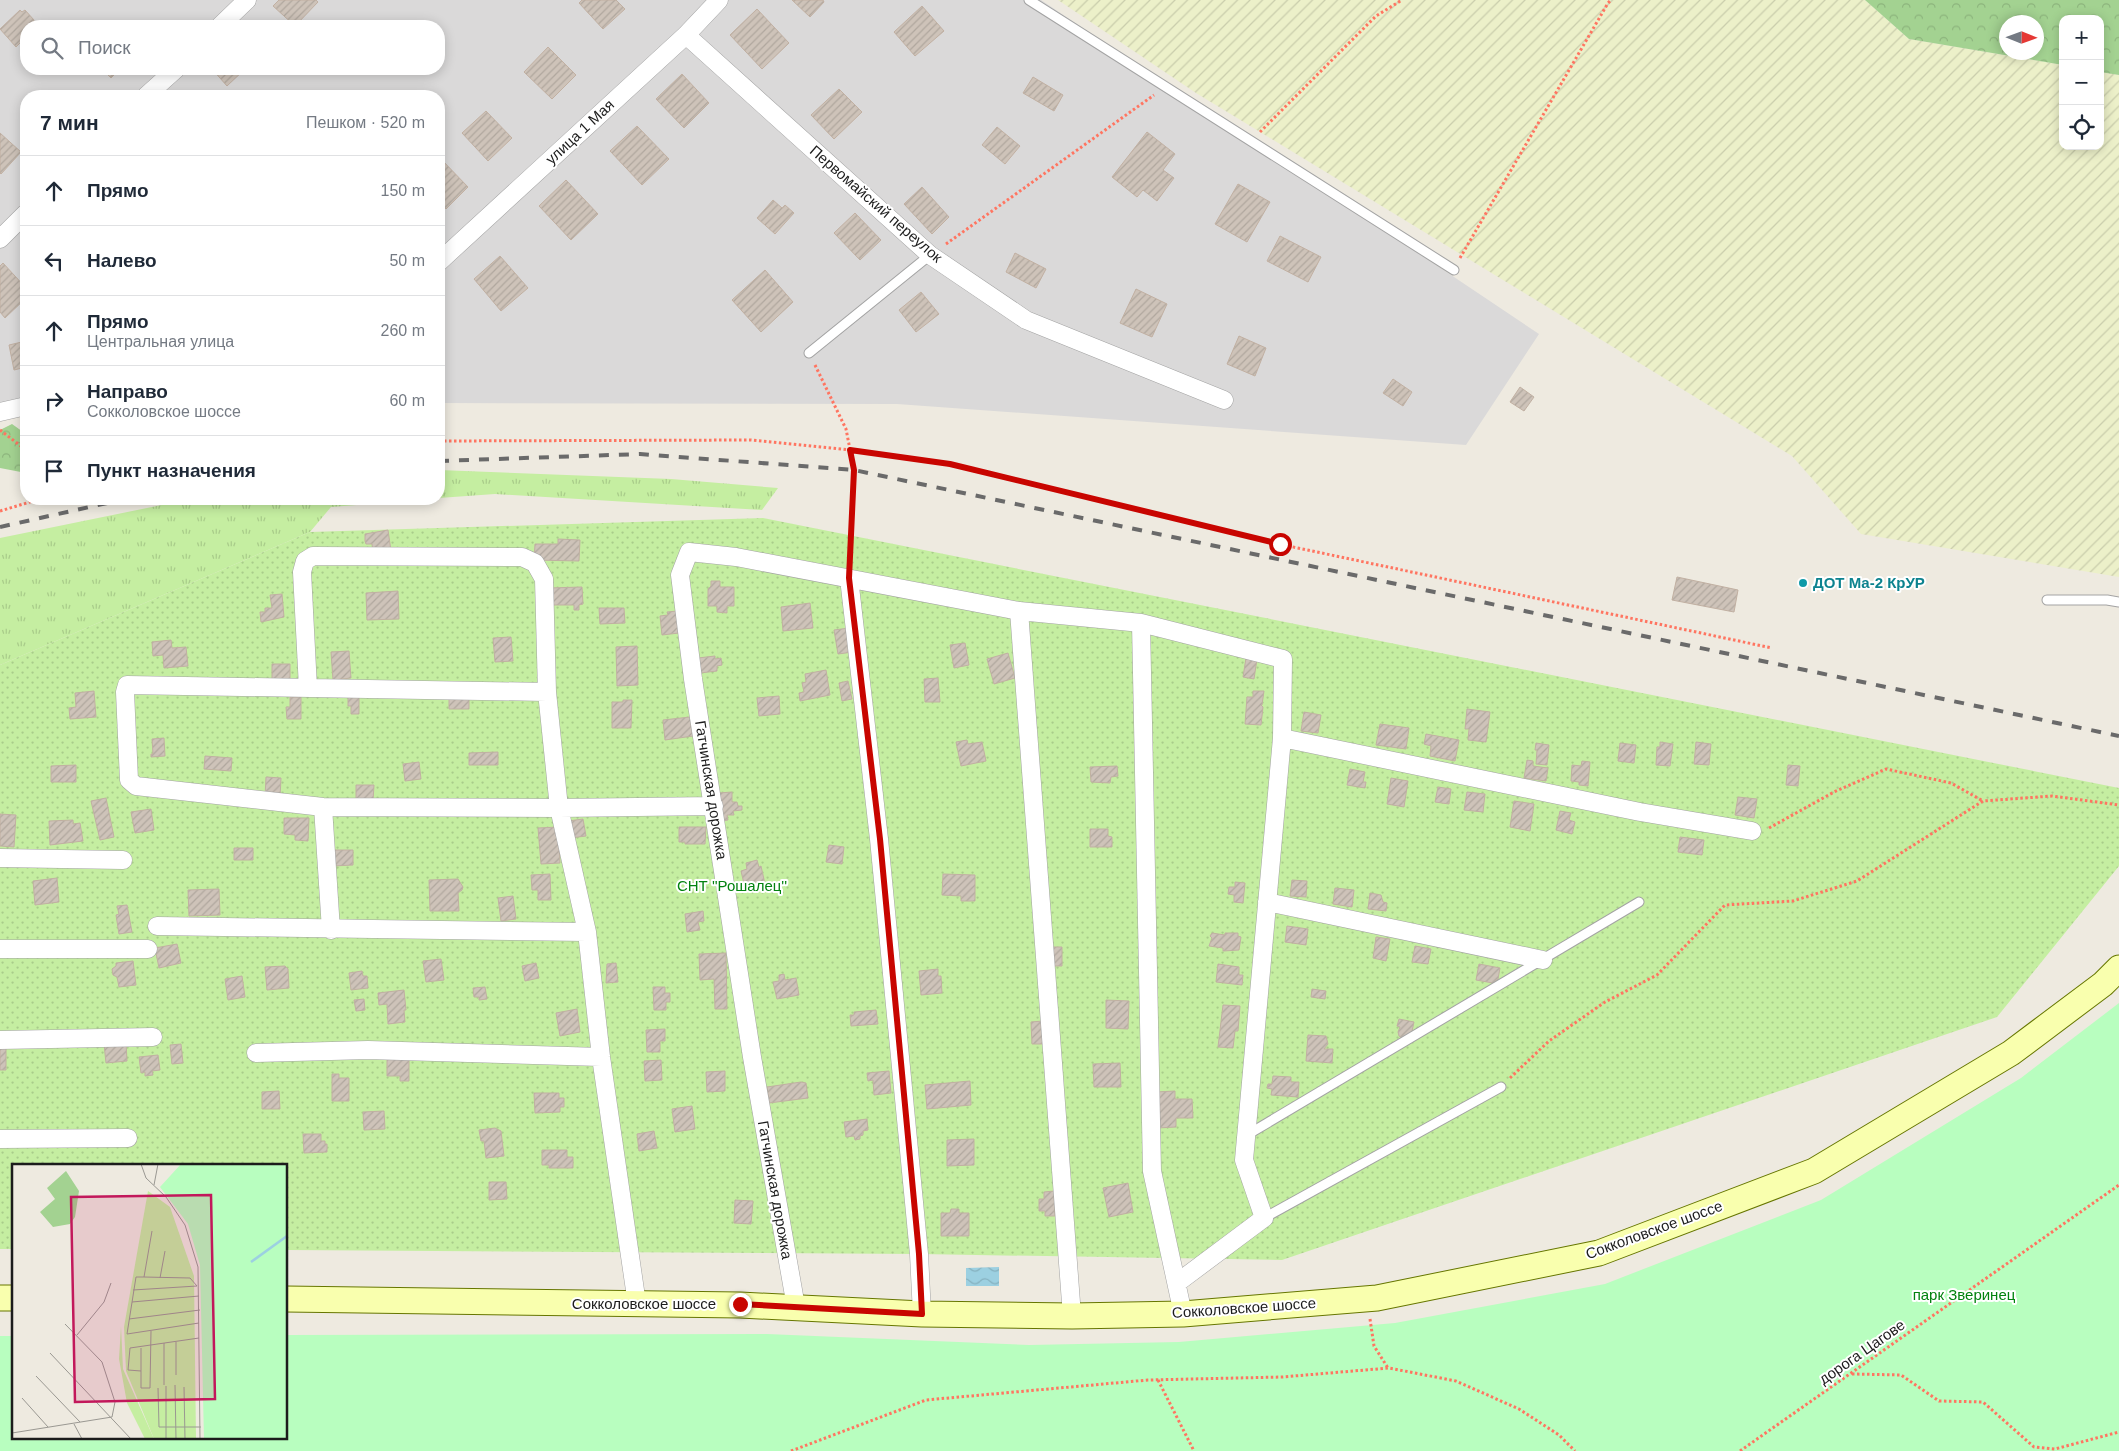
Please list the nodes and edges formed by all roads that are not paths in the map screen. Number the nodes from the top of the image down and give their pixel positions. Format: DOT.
graph roads {
  1 [pos="246,0"];
  2 [pos="719,0"];
  3 [pos="1029,0"];
  4 [pos="226,20"];
  5 [pos="686,35"];
  6 [pos="169,75"];
  7 [pos="153,90"];
  8 [pos="20,219"];
  9 [pos="0,239"];
  10 [pos="930,255"];
  11 [pos="445,256"];
  12 [pos="1454,270"];
  13 [pos="810,353"];
  14 [pos="1224,400"];
  15 [pos="20,407"];
  16 [pos="0,412"];
  17 [pos="849,578"];
  18 [pos="2047,600"];
  19 [pos="2119,602"];
  20 [pos="1019,611"];
  21 [pos="1142,623"];
  22 [pos="308,688"];
  23 [pos="547,692"];
  24 [pos="1282,738"];
  25 [pos="714,806"];
  26 [pos="323,807"];
  27 [pos="560,808"];
  28 [pos="1752,831"];
  29 [pos="0,858"];
  30 [pos="123,860"];
  31 [pos="1266,902"];
  32 [pos="1640,902"];
  33 [pos="157,926"];
  34 [pos="332,930"];
  35 [pos="587,932"];
  36 [pos="0,949"];
  37 [pos="148,949"];
  38 [pos="1544,960"];
  39 [pos="2119,968"];
  40 [pos="153,1037"];
  41 [pos="0,1040"];
  42 [pos="256,1053"];
  43 [pos="601,1057"];
  44 [pos="1501,1087"];
  45 [pos="1247,1136"];
  46 [pos="128,1138"];
  47 [pos="0,1139"];
  48 [pos="1264,1218"];
  49 [pos="1177,1283"];
  50 [pos="288,1299"];
  51 [pos="637,1304"];
  52 [pos="796,1307"];
  53 [pos="922,1314"];
  54 [pos="1183,1314"];
  55 [pos="1072,1316"];
  1 -- 4 [label="street"];
  2 -- 5 [label="street, улица 1 Мая"];
  3 -- 12 [label="lane"];
  5 -- 10 [label="street, Первомайский переулок"];
  5 -- 11 [label="street, улица 1 Мая"];
  6 -- 7 [label="street"];
  8 -- 9 [label="street"];
  10 -- 13 [label="lane"];
  10 -- 14 [label="street, Первомайский переулок"];
  15 -- 16 [label="street"];
  17 -- 20 [label="street"];
  17 -- 25 [label="street, Гатчинская дорожка"];
  17 -- 53 [label="street"];
  18 -- 19 [label="lane"];
  20 -- 21 [label="street"];
  20 -- 55 [label="street"];
  21 -- 24 [label="street"];
  21 -- 49 [label="street"];
  22 -- 23 [label="street"];
  22 -- 23 [label="street"];
  22 -- 26 [label="street"];
  23 -- 27 [label="street"];
  24 -- 28 [label="street"];
  24 -- 31 [label="street"];
  25 -- 27 [label="street"];
  25 -- 52 [label="street, Гатчинская дорожка"];
  26 -- 27 [label="street"];
  26 -- 34 [label="street"];
  27 -- 35 [label="street"];
  29 -- 30 [label="street"];
  31 -- 38 [label="street"];
  31 -- 45 [label="street"];
  32 -- 38 [label="lane"];
  33 -- 34 [label="street"];
  34 -- 35 [label="street"];
  35 -- 43 [label="street"];
  36 -- 37 [label="street"];
  38 -- 45 [label="lane"];
  39 -- 54 [label="main road, Сокколовское шоссе"];
  40 -- 41 [label="street"];
  42 -- 43 [label="street"];
  43 -- 51 [label="street"];
  44 -- 48 [label="lane"];
  45 -- 48 [label="street"];
  46 -- 47 [label="street"];
  48 -- 49 [label="street"];
  49 -- 54 [label="street"];
  50 -- 51 [label="main road, Сокколовское шоссе"];
  51 -- 52 [label="main road, Сокколовское шоссе"];
  52 -- 53 [label="main road, Сокколовское шоссе"];
  53 -- 55 [label="main road, Сокколовское шоссе"];
  54 -- 55 [label="main road, Сокколовское шоссе"];
}
